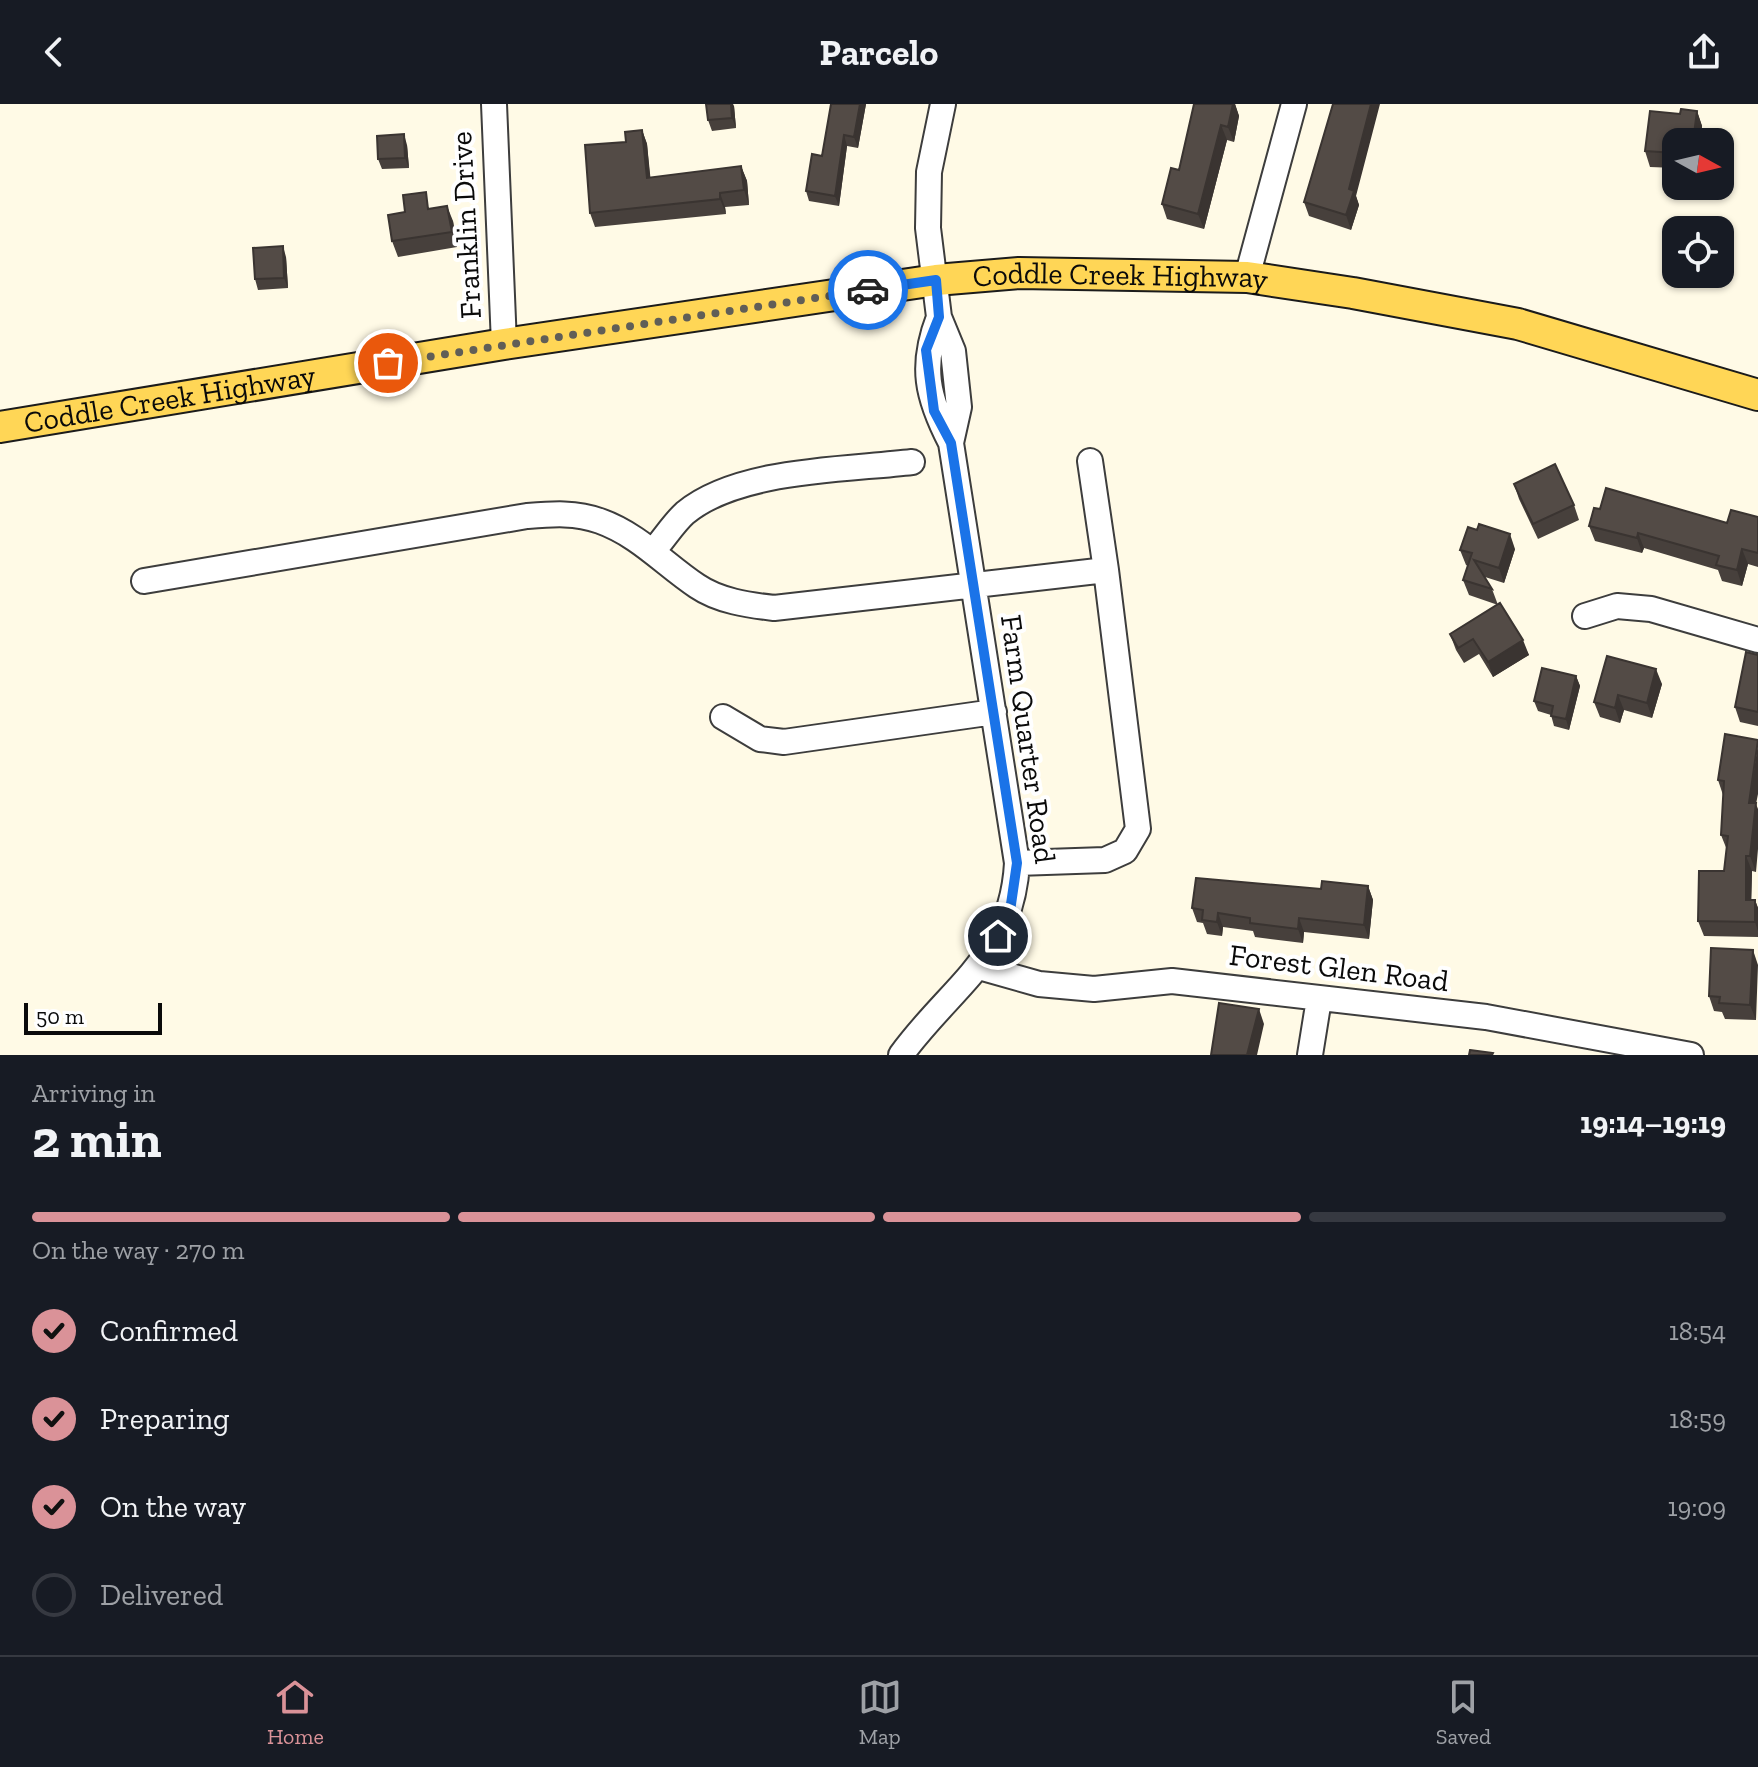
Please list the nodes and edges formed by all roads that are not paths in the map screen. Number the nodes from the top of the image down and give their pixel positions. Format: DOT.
graph roads {
  1 [pos="494,104"];
  2 [pos="943,104"];
  3 [pos="1294,104"];
  4 [pos="1247,277"];
  5 [pos="936,280"];
  6 [pos="504,344"];
  7 [pos="1758,395"];
  8 [pos="0,427"];
  9 [pos="1090,461"];
  10 [pos="912,462"];
  11 [pos="653,551"];
  12 [pos="1106,570"];
  13 [pos="144,581"];
  14 [pos="974,583"];
  15 [pos="1585,616"];
  16 [pos="1758,640"];
  17 [pos="994,712"];
  18 [pos="723,717"];
  19 [pos="1017,863"];
  20 [pos="979,967"];
  21 [pos="1319,999"];
  22 [pos="901,1055"];
  23 [pos="1310,1055"];
  24 [pos="1691,1055"];
  1 -- 6 [label="street, Franklin Drive"];
  2 -- 5 [label="street, Farm Quarter Road"];
  3 -- 4 [label="street"];
  4 -- 5 [label="main road, Coddle Creek Highway"];
  4 -- 7 [label="main road, Coddle Creek Highway"];
  5 -- 6 [label="main road, Coddle Creek Highway"];
  5 -- 14 [label="street, Farm Quarter Road"];
  6 -- 8 [label="main road, Coddle Creek Highway"];
  9 -- 12 [label="street"];
  10 -- 11 [label="street"];
  11 -- 13 [label="street"];
  11 -- 14 [label="street"];
  12 -- 14 [label="street"];
  12 -- 19 [label="street"];
  14 -- 17 [label="street, Farm Quarter Road"];
  15 -- 16 [label="street"];
  17 -- 18 [label="street"];
  17 -- 19 [label="street, Farm Quarter Road"];
  19 -- 20 [label="street, Farm Quarter Road"];
  20 -- 21 [label="street, Forest Glen Road"];
  20 -- 22 [label="street, Farm Quarter Road"];
  21 -- 23 [label="street"];
  21 -- 24 [label="street, Forest Glen Road"];
}
